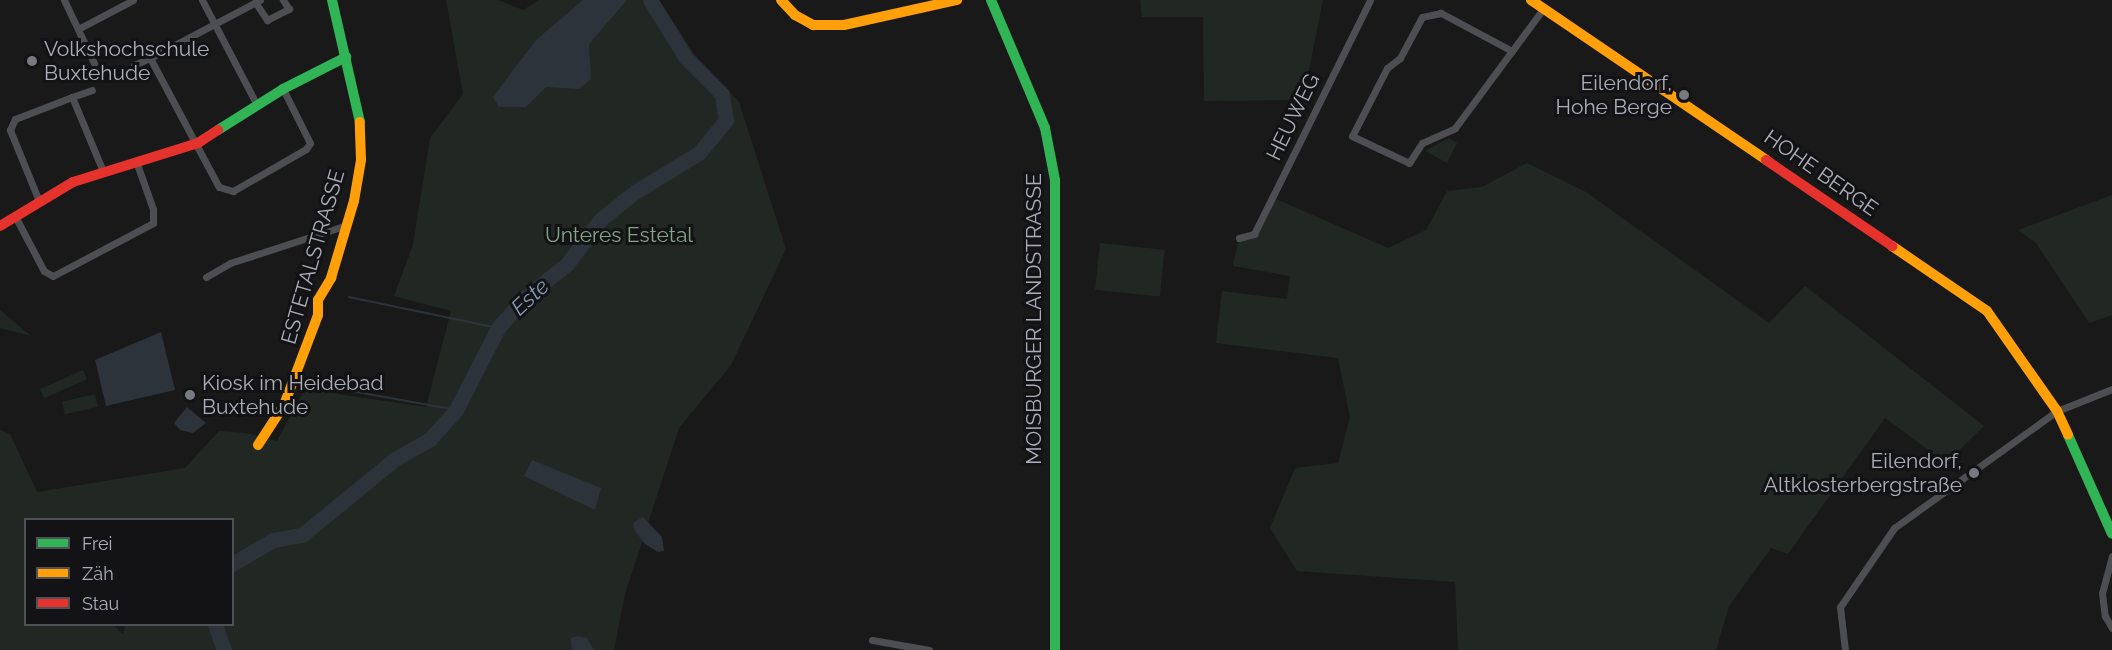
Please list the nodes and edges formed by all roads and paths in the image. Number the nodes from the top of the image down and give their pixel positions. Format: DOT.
graph roads {
  1 [pos="64,0"];
  2 [pos="133,0"];
  3 [pos="202,0"];
  4 [pos="283,0"];
  5 [pos="332,0"];
  6 [pos="781,0"];
  7 [pos="957,0"];
  8 [pos="991,0"];
  9 [pos="1370,0"];
  10 [pos="1531,0"];
  11 [pos="258,1"];
  12 [pos="1543,9"];
  13 [pos="215,24"];
  14 [pos="78,29"];
  15 [pos="1512,51"];
  16 [pos="345,57"];
  17 [pos="150,58"];
  18 [pos="94,63"];
  19 [pos="134,66"];
  20 [pos="283,89"];
  21 [pos="92,90"];
  22 [pos="72,97"];
  23 [pos="257,105"];
  24 [pos="198,143"];
  25 [pos="137,164"];
  26 [pos="103,171"];
  27 [pos="39,201"];
  28 [pos="16,218"];
  29 [pos="346,225"];
  30 [pos="0,226"];
  31 [pos="1239,238"];
  32 [pos="206,277"];
  33 [pos="2112,389"];
  34 [pos="2057,411"];
  35 [pos="258,445"];
  36 [pos="2112,534"];
  37 [pos="2112,556"];
  38 [pos="2112,628"];
  39 [pos="872,640"];
  40 [pos="928,650"];
  41 [pos="1055,650"];
  42 [pos="1845,650"];
  1 -- 14 [label="street"];
  2 -- 14 [label="street"];
  3 -- 13 [label="street"];
  4 -- 11 [label="street"];
  5 -- 16 [label="street, ESTETALSTRASSE"];
  6 -- 7 [label="street"];
  8 -- 41 [label="street, MOISBURGER LANDSTRASSE"];
  9 -- 31 [label="street, HEUWEG"];
  10 -- 12 [label="street, HOHE BERGE"];
  11 -- 13 [label="street"];
  12 -- 15 [label="street"];
  12 -- 34 [label="street, HOHE BERGE"];
  13 -- 17 [label="street"];
  13 -- 23 [label="street"];
  14 -- 18 [label="street"];
  15 -- 15 [label="street"];
  16 -- 20 [label="street"];
  16 -- 29 [label="street, ESTETALSTRASSE"];
  17 -- 19 [label="street"];
  17 -- 24 [label="street"];
  20 -- 23 [label="street"];
  20 -- 24 [label="street"];
  21 -- 22 [label="street"];
  22 -- 26 [label="street"];
  22 -- 27 [label="street"];
  23 -- 24 [label="street"];
  24 -- 25 [label="street"];
  25 -- 26 [label="street"];
  25 -- 28 [label="street"];
  26 -- 27 [label="street"];
  27 -- 28 [label="street"];
  28 -- 30 [label="street"];
  29 -- 32 [label="street"];
  29 -- 35 [label="street, ESTETALSTRASSE"];
  33 -- 34 [label="street"];
  34 -- 36 [label="street, HOHE BERGE"];
  34 -- 42 [label="street"];
  37 -- 38 [label="street"];
  39 -- 40 [label="street"];
}
